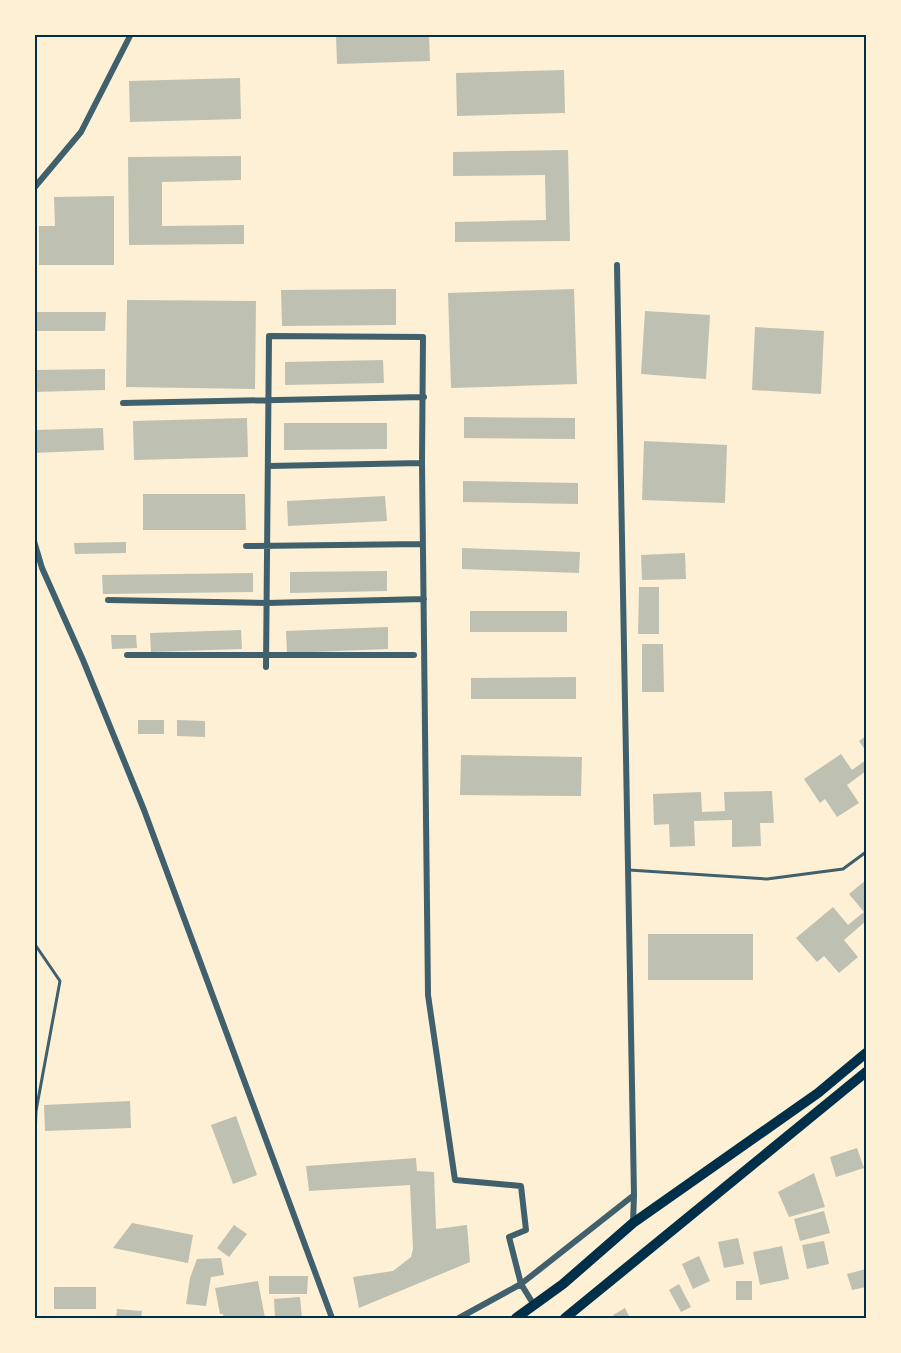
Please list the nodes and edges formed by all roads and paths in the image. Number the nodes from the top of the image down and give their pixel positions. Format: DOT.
graph roads {
  1 [pos="131,34"];
  2 [pos="34,188"];
  3 [pos="617,264"];
  4 [pos="424,397"];
  5 [pos="269,400"];
  6 [pos="123,403"];
  7 [pos="422,463"];
  8 [pos="268,466"];
  9 [pos="34,542"];
  10 [pos="423,544"];
  11 [pos="246,546"];
  12 [pos="267,546"];
  13 [pos="424,599"];
  14 [pos="108,600"];
  15 [pos="267,603"];
  16 [pos="128,655"];
  17 [pos="266,655"];
  18 [pos="414,655"];
  19 [pos="266,667"];
  20 [pos="867,852"];
  21 [pos="628,870"];
  22 [pos="34,943"];
  23 [pos="867,1053"];
  24 [pos="867,1071"];
  25 [pos="34,1164"];
  26 [pos="634,1195"];
  27 [pos="633,1223"];
  28 [pos="521,1284"];
  29 [pos="534,1305"];
  30 [pos="332,1318"];
  31 [pos="459,1318"];
  32 [pos="516,1318"];
  33 [pos="565,1318"];
  1 -- 2 [label="street"];
  3 -- 21 [label="street"];
  4 -- 5 [label="street"];
  4 -- 5 [label="street"];
  4 -- 7 [label="street"];
  5 -- 6 [label="street"];
  5 -- 8 [label="street"];
  7 -- 8 [label="street"];
  7 -- 10 [label="street"];
  8 -- 12 [label="street"];
  9 -- 30 [label="street"];
  10 -- 12 [label="street"];
  10 -- 13 [label="street"];
  11 -- 12 [label="street"];
  12 -- 15 [label="street"];
  13 -- 15 [label="street"];
  13 -- 28 [label="street"];
  14 -- 15 [label="street"];
  15 -- 17 [label="street"];
  16 -- 17 [label="street"];
  17 -- 18 [label="street"];
  17 -- 19 [label="street"];
  20 -- 21 [label="lane"];
  21 -- 26 [label="street"];
  22 -- 25 [label="lane"];
  23 -- 27 [label="highway"];
  24 -- 33 [label="highway"];
  26 -- 27 [label="street"];
  26 -- 28 [label="street"];
  27 -- 29 [label="highway"];
  28 -- 29 [label="street"];
  28 -- 31 [label="street"];
  29 -- 32 [label="highway"];
}
